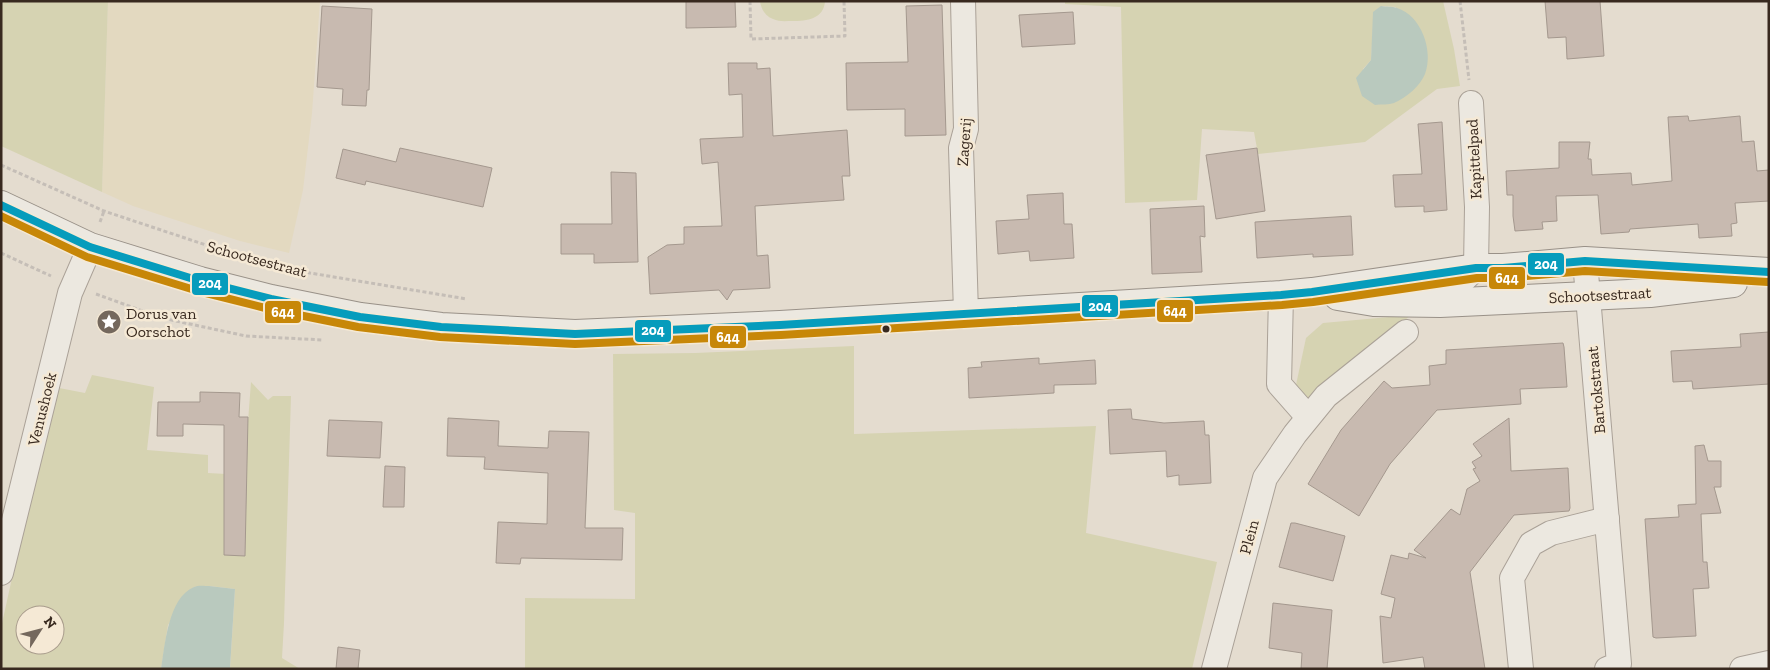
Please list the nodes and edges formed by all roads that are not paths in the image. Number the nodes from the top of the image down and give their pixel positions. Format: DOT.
graph roads {
  1 [pos="963,1"];
  2 [pos="1471,103"];
  3 [pos="1,205"];
  4 [pos="90,247"];
  5 [pos="1585,261"];
  6 [pos="1476,268"];
  7 [pos="1769,272"];
  8 [pos="1769,280"];
  9 [pos="1312,292"];
  10 [pos="1281,295"];
  11 [pos="1588,297"];
  12 [pos="1440,304"];
  13 [pos="966,313"];
  14 [pos="1406,332"];
  15 [pos="1308,417"];
  16 [pos="1607,519"];
  17 [pos="1,573"];
  18 [pos="1769,663"];
  19 [pos="1616,667"];
  20 [pos="1214,669"];
  21 [pos="1521,669"];
  22 [pos="1742,669"];
  1 -- 13 [label="street, Zagerij"];
  2 -- 6 [label="street, Kapittelpad"];
  3 -- 4 [label="main road, Schootsestraat"];
  4 -- 13 [label="main road, Schootsestraat"];
  4 -- 17 [label="street, Venushoek"];
  5 -- 6 [label="main road, Schootsestraat"];
  5 -- 7 [label="main road, Schootsestraat"];
  5 -- 11 [label="street, Bartokstraat"];
  6 -- 9 [label="main road, Schootsestraat"];
  6 -- 12 [label="street"];
  8 -- 11 [label="main road, Schootsestraat"];
  9 -- 10 [label="main road, Schootsestraat"];
  9 -- 12 [label="main road, Schootsestraat"];
  10 -- 13 [label="main road, Schootsestraat"];
  10 -- 15 [label="street"];
  11 -- 12 [label="main road, Schootsestraat"];
  11 -- 16 [label="street, Bartokstraat"];
  14 -- 15 [label="street, Plein"];
  15 -- 20 [label="street, Plein"];
  16 -- 19 [label="street, Bartokstraat"];
  16 -- 21 [label="street"];
  18 -- 22 [label="street"];
}
